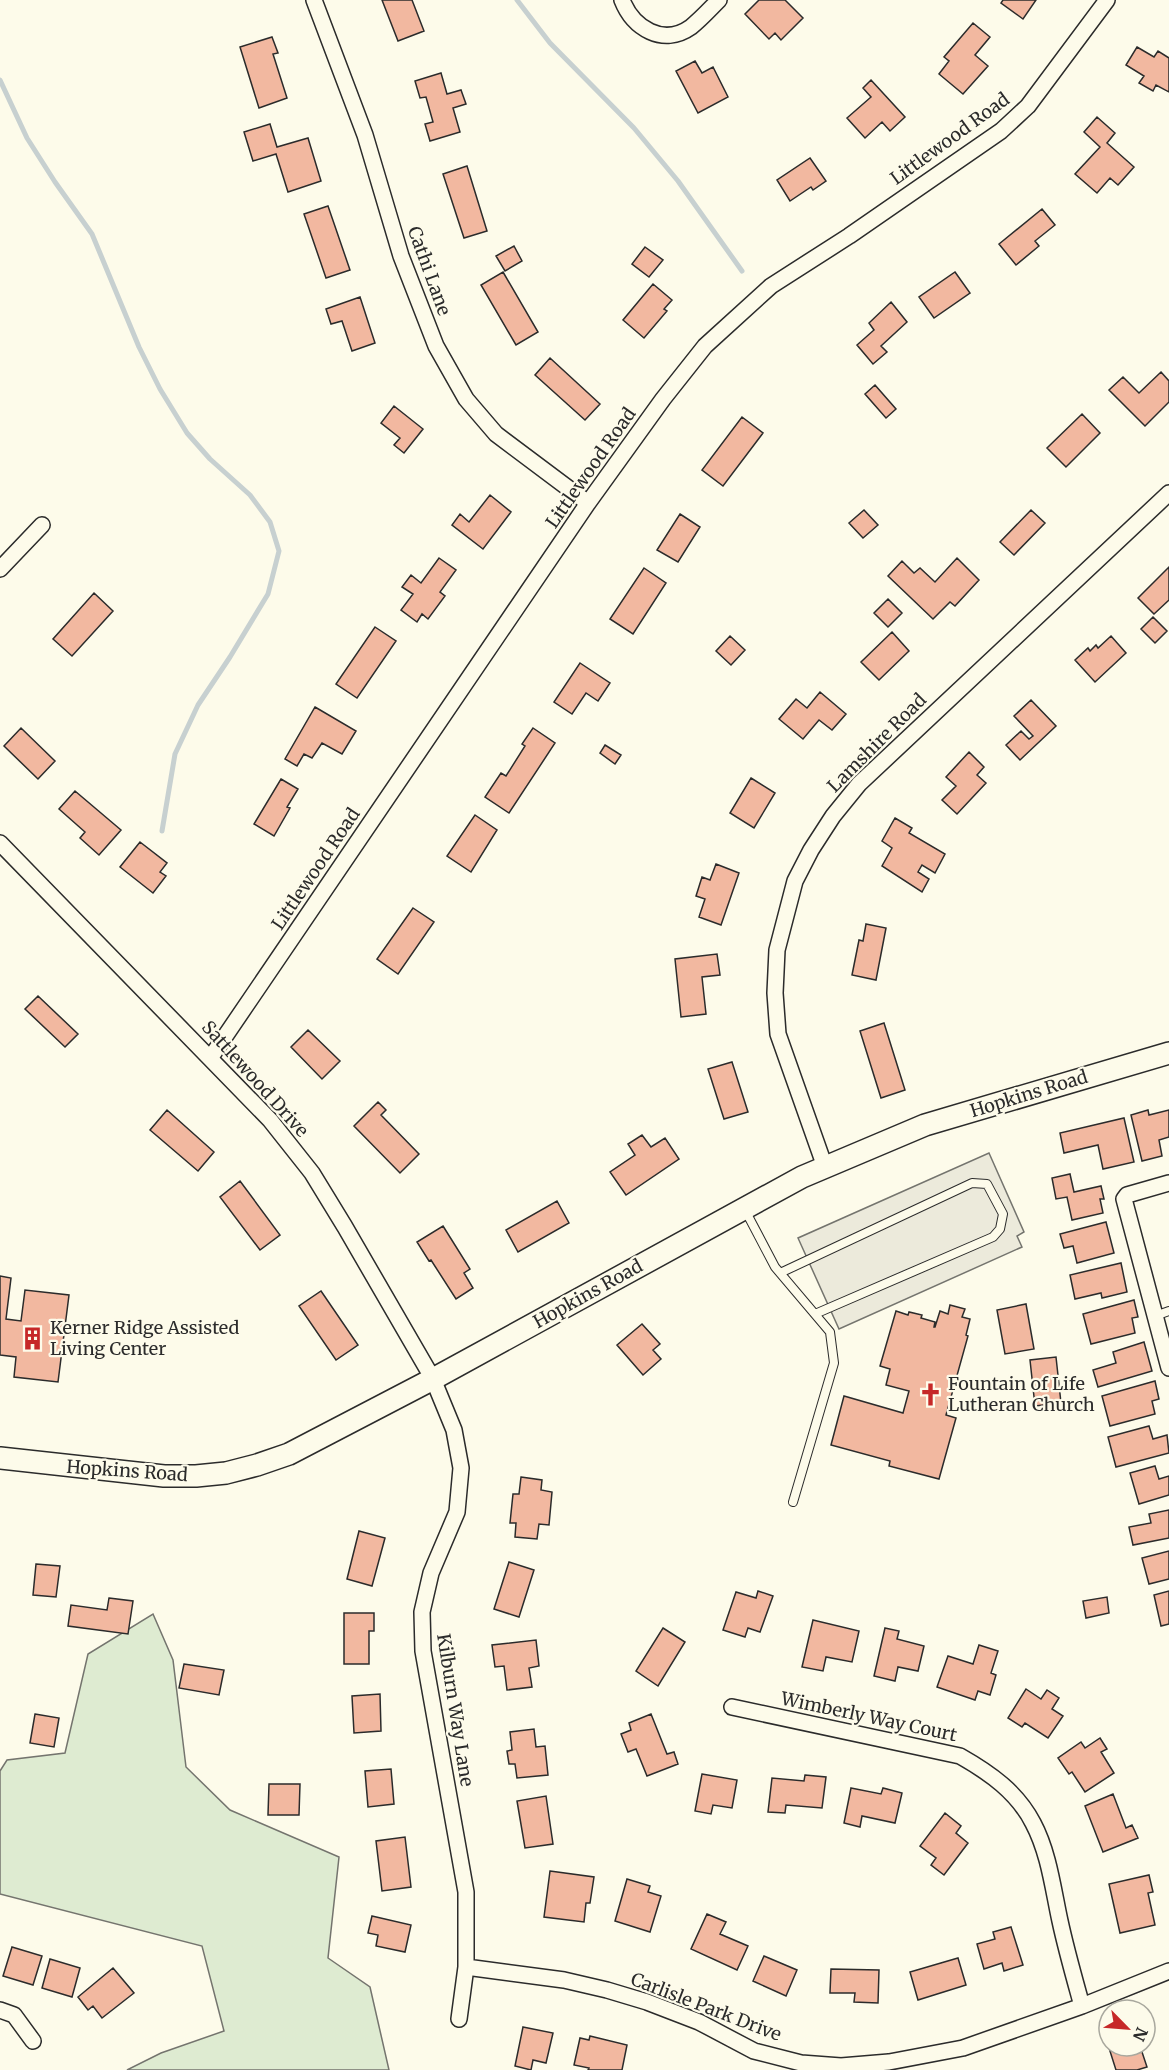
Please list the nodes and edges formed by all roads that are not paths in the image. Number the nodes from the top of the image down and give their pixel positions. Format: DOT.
graph roads {
  1 [pos="314,0"];
  2 [pos="622,0"];
  3 [pos="719,0"];
  4 [pos="1107,0"];
  5 [pos="1169,493"];
  6 [pos="588,504"];
  7 [pos="42,525"];
  8 [pos="0,569"];
  9 [pos="0,843"];
  10 [pos="1169,1053"];
  11 [pos="211,1057"];
  12 [pos="825,1167"];
  13 [pos="1169,1183"];
  14 [pos="745,1209"];
  15 [pos="780,1273"];
  16 [pos="815,1314"];
  17 [pos="1162,1314"];
  18 [pos="1169,1368"];
  19 [pos="433,1380"];
  20 [pos="0,1458"];
  21 [pos="793,1502"];
  22 [pos="732,1707"];
  23 [pos="466,1967"];
  24 [pos="1169,1971"];
  25 [pos="1082,2006"];
  26 [pos="0,2010"];
  27 [pos="459,2019"];
  28 [pos="33,2041"];
  1 -- 6 [label="street, Cathi Lane"];
  2 -- 3 [label="street"];
  4 -- 6 [label="street, Littlewood Road"];
  5 -- 12 [label="street, Lamshire Road"];
  6 -- 11 [label="street, Littlewood Road"];
  7 -- 8 [label="street"];
  9 -- 11 [label="street, Sattlewood Drive"];
  10 -- 12 [label="main road, Hopkins Road"];
  11 -- 19 [label="street, Sattlewood Drive"];
  12 -- 14 [label="main road, Hopkins Road"];
  13 -- 17 [label="street"];
  14 -- 15 [label="lane"];
  14 -- 19 [label="main road, Hopkins Road"];
  15 -- 16 [label="lane"];
  15 -- 16 [label="lane"];
  16 -- 21 [label="lane"];
  17 -- 18 [label="street"];
  19 -- 20 [label="main road, Hopkins Road"];
  19 -- 23 [label="street, Kilburn Way Lane"];
  22 -- 25 [label="street, Wimberly Way Court"];
  23 -- 25 [label="street, Carlisle Park Drive"];
  23 -- 27 [label="street, Kilburn Way Lane"];
  24 -- 25 [label="street, Carlisle Park Drive"];
  26 -- 28 [label="street"];
}
